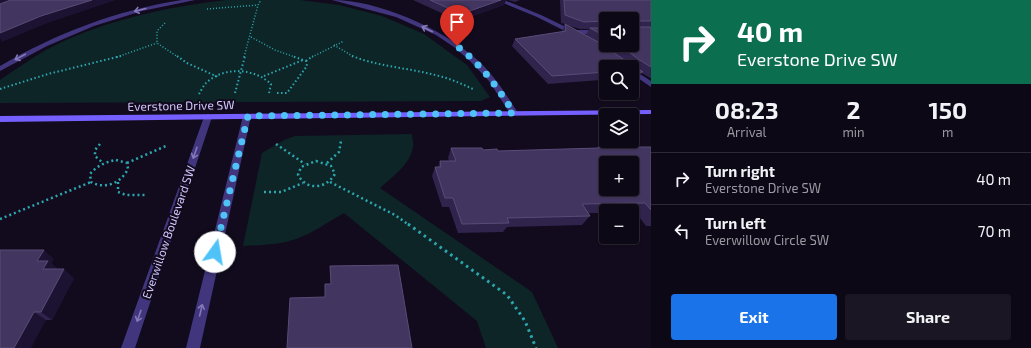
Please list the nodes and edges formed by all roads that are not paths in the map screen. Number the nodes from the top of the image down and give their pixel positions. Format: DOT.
graph roads {
  1 [pos="192,0"];
  2 [pos="335,0"];
  3 [pos="499,0"];
  4 [pos="572,32"];
  5 [pos="599,32"];
  6 [pos="585,40"];
  7 [pos="0,69"];
  8 [pos="639,76"];
  9 [pos="651,85"];
  10 [pos="651,112"];
  11 [pos="514,113"];
  12 [pos="248,116"];
  13 [pos="208,117"];
  14 [pos="0,119"];
  15 [pos="128,348"];
  16 [pos="193,348"];
  1 -- 7 [label="street, one-way"];
  11 -- 2 [label="street, one-way"];
  3 -- 4 [label="street"];
  4 -- 5 [label="street"];
  4 -- 6 [label="street"];
  8 -- 9 [label="street"];
  10 -- 11 [label="street, Everstone Drive SW"];
  11 -- 12 [label="street, Everstone Drive SW"];
  12 -- 13 [label="street, Everstone Drive SW"];
  16 -- 12 [label="street, one-way"];
  13 -- 14 [label="street, Everstone Drive SW"];
  13 -- 15 [label="street, Everwillow Boulevard SW, one-way"];
}
